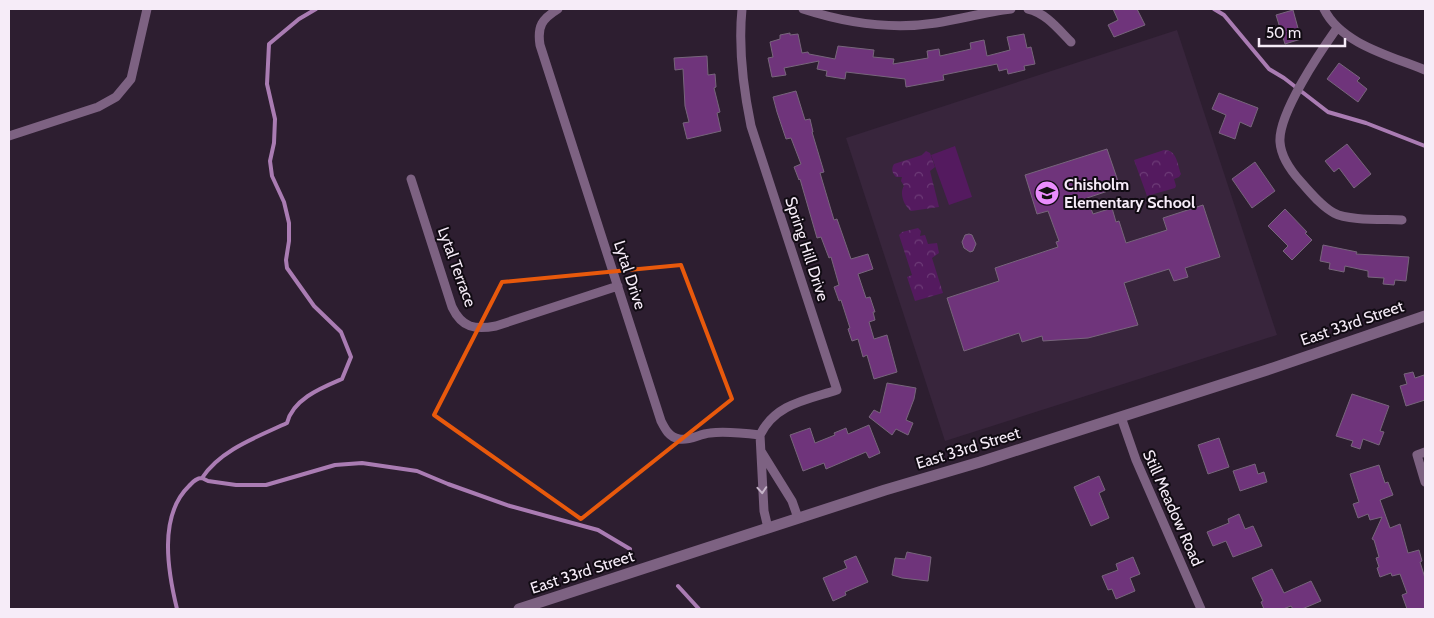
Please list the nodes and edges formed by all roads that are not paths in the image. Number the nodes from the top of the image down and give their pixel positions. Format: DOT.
graph roads {
  1 [pos="147,9"];
  2 [pos="558,9"];
  3 [pos="742,9"];
  4 [pos="803,9"];
  5 [pos="1011,9"];
  6 [pos="1028,9"];
  7 [pos="1324,9"];
  8 [pos="1336,28"];
  9 [pos="1071,42"];
  10 [pos="1425,70"];
  11 [pos="9,136"];
  12 [pos="411,179"];
  13 [pos="1402,220"];
  14 [pos="618,286"];
  15 [pos="1425,316"];
  16 [pos="1121,417"];
  17 [pos="760,435"];
  18 [pos="760,451"];
  19 [pos="1421,454"];
  20 [pos="1425,482"];
  21 [pos="798,518"];
  22 [pos="768,528"];
  23 [pos="519,609"];
  24 [pos="1201,609"];
  1 -- 11 [label="street"];
  2 -- 14 [label="street, Lytal Drive"];
  3 -- 17 [label="street, Spring Hill Drive"];
  4 -- 5 [label="street"];
  6 -- 9 [label="street"];
  7 -- 8 [label="street"];
  8 -- 10 [label="street"];
  8 -- 13 [label="street"];
  12 -- 14 [label="street, Lytal Terrace"];
  14 -- 17 [label="street, Lytal Drive"];
  15 -- 16 [label="street, East 33rd Street"];
  16 -- 21 [label="street, East 33rd Street"];
  16 -- 24 [label="street, Still Meadow Road"];
  17 -- 18 [label="street"];
  18 -- 21 [label="street"];
  18 -- 22 [label="street, one-way"];
  19 -- 20 [label="street"];
  21 -- 22 [label="street, East 33rd Street"];
  22 -- 23 [label="street, East 33rd Street"];
}
